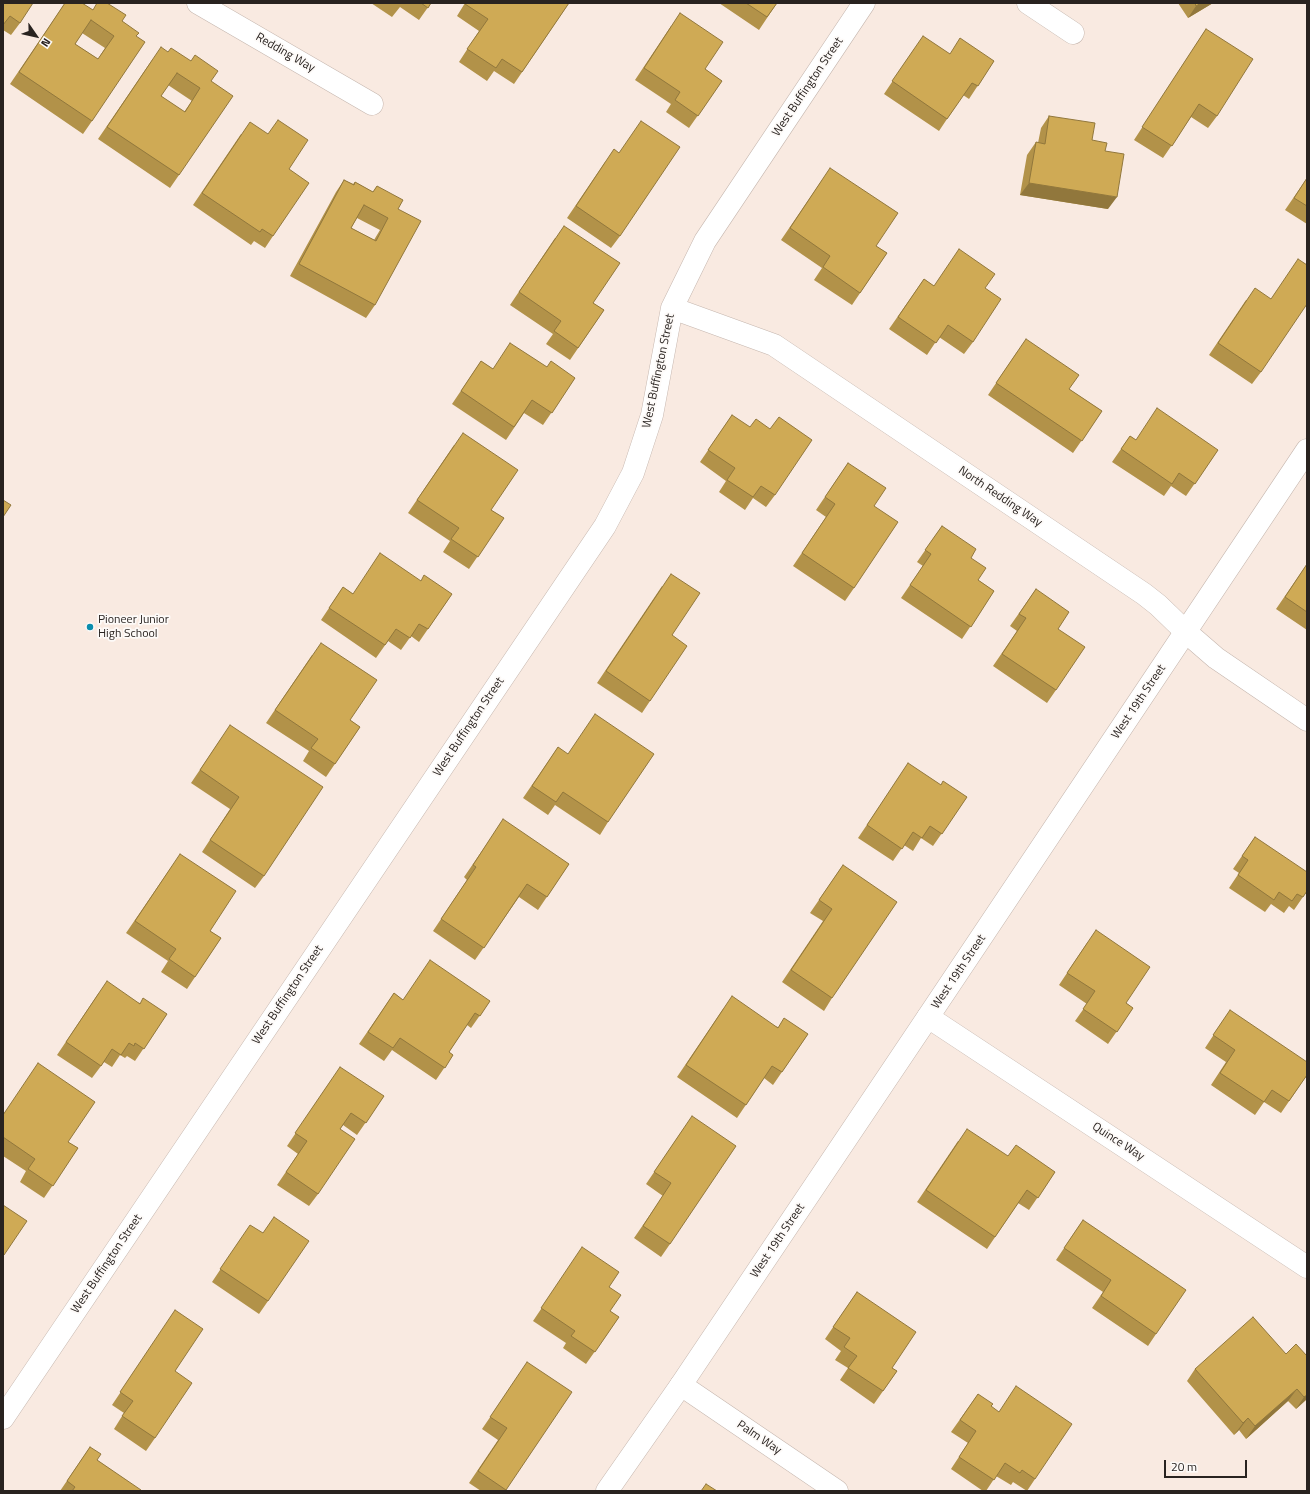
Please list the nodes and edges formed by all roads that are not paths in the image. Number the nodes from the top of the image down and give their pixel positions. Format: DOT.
graph roads {
  1 [pos="198,3"];
  2 [pos="864,3"];
  3 [pos="1028,3"];
  4 [pos="1073,34"];
  5 [pos="372,104"];
  6 [pos="672,308"];
  7 [pos="1307,450"];
  8 [pos="1186,632"];
  9 [pos="1307,720"];
  10 [pos="928,1017"];
  11 [pos="1307,1267"];
  12 [pos="681,1385"];
  13 [pos="3,1418"];
  14 [pos="607,1491"];
  15 [pos="837,1491"];
  1 -- 5 [label="street, Redding Way"];
  2 -- 6 [label="street, West Buffington Street"];
  3 -- 4 [label="street"];
  6 -- 8 [label="street, North Redding Way"];
  6 -- 13 [label="street, West Buffington Street"];
  7 -- 8 [label="street, West 19th Street"];
  8 -- 9 [label="street, North Redding Way"];
  8 -- 10 [label="street, West 19th Street"];
  10 -- 11 [label="street, Quince Way"];
  10 -- 12 [label="street, West 19th Street"];
  12 -- 14 [label="street, West 19th Street"];
  12 -- 15 [label="street, Palm Way"];
}
